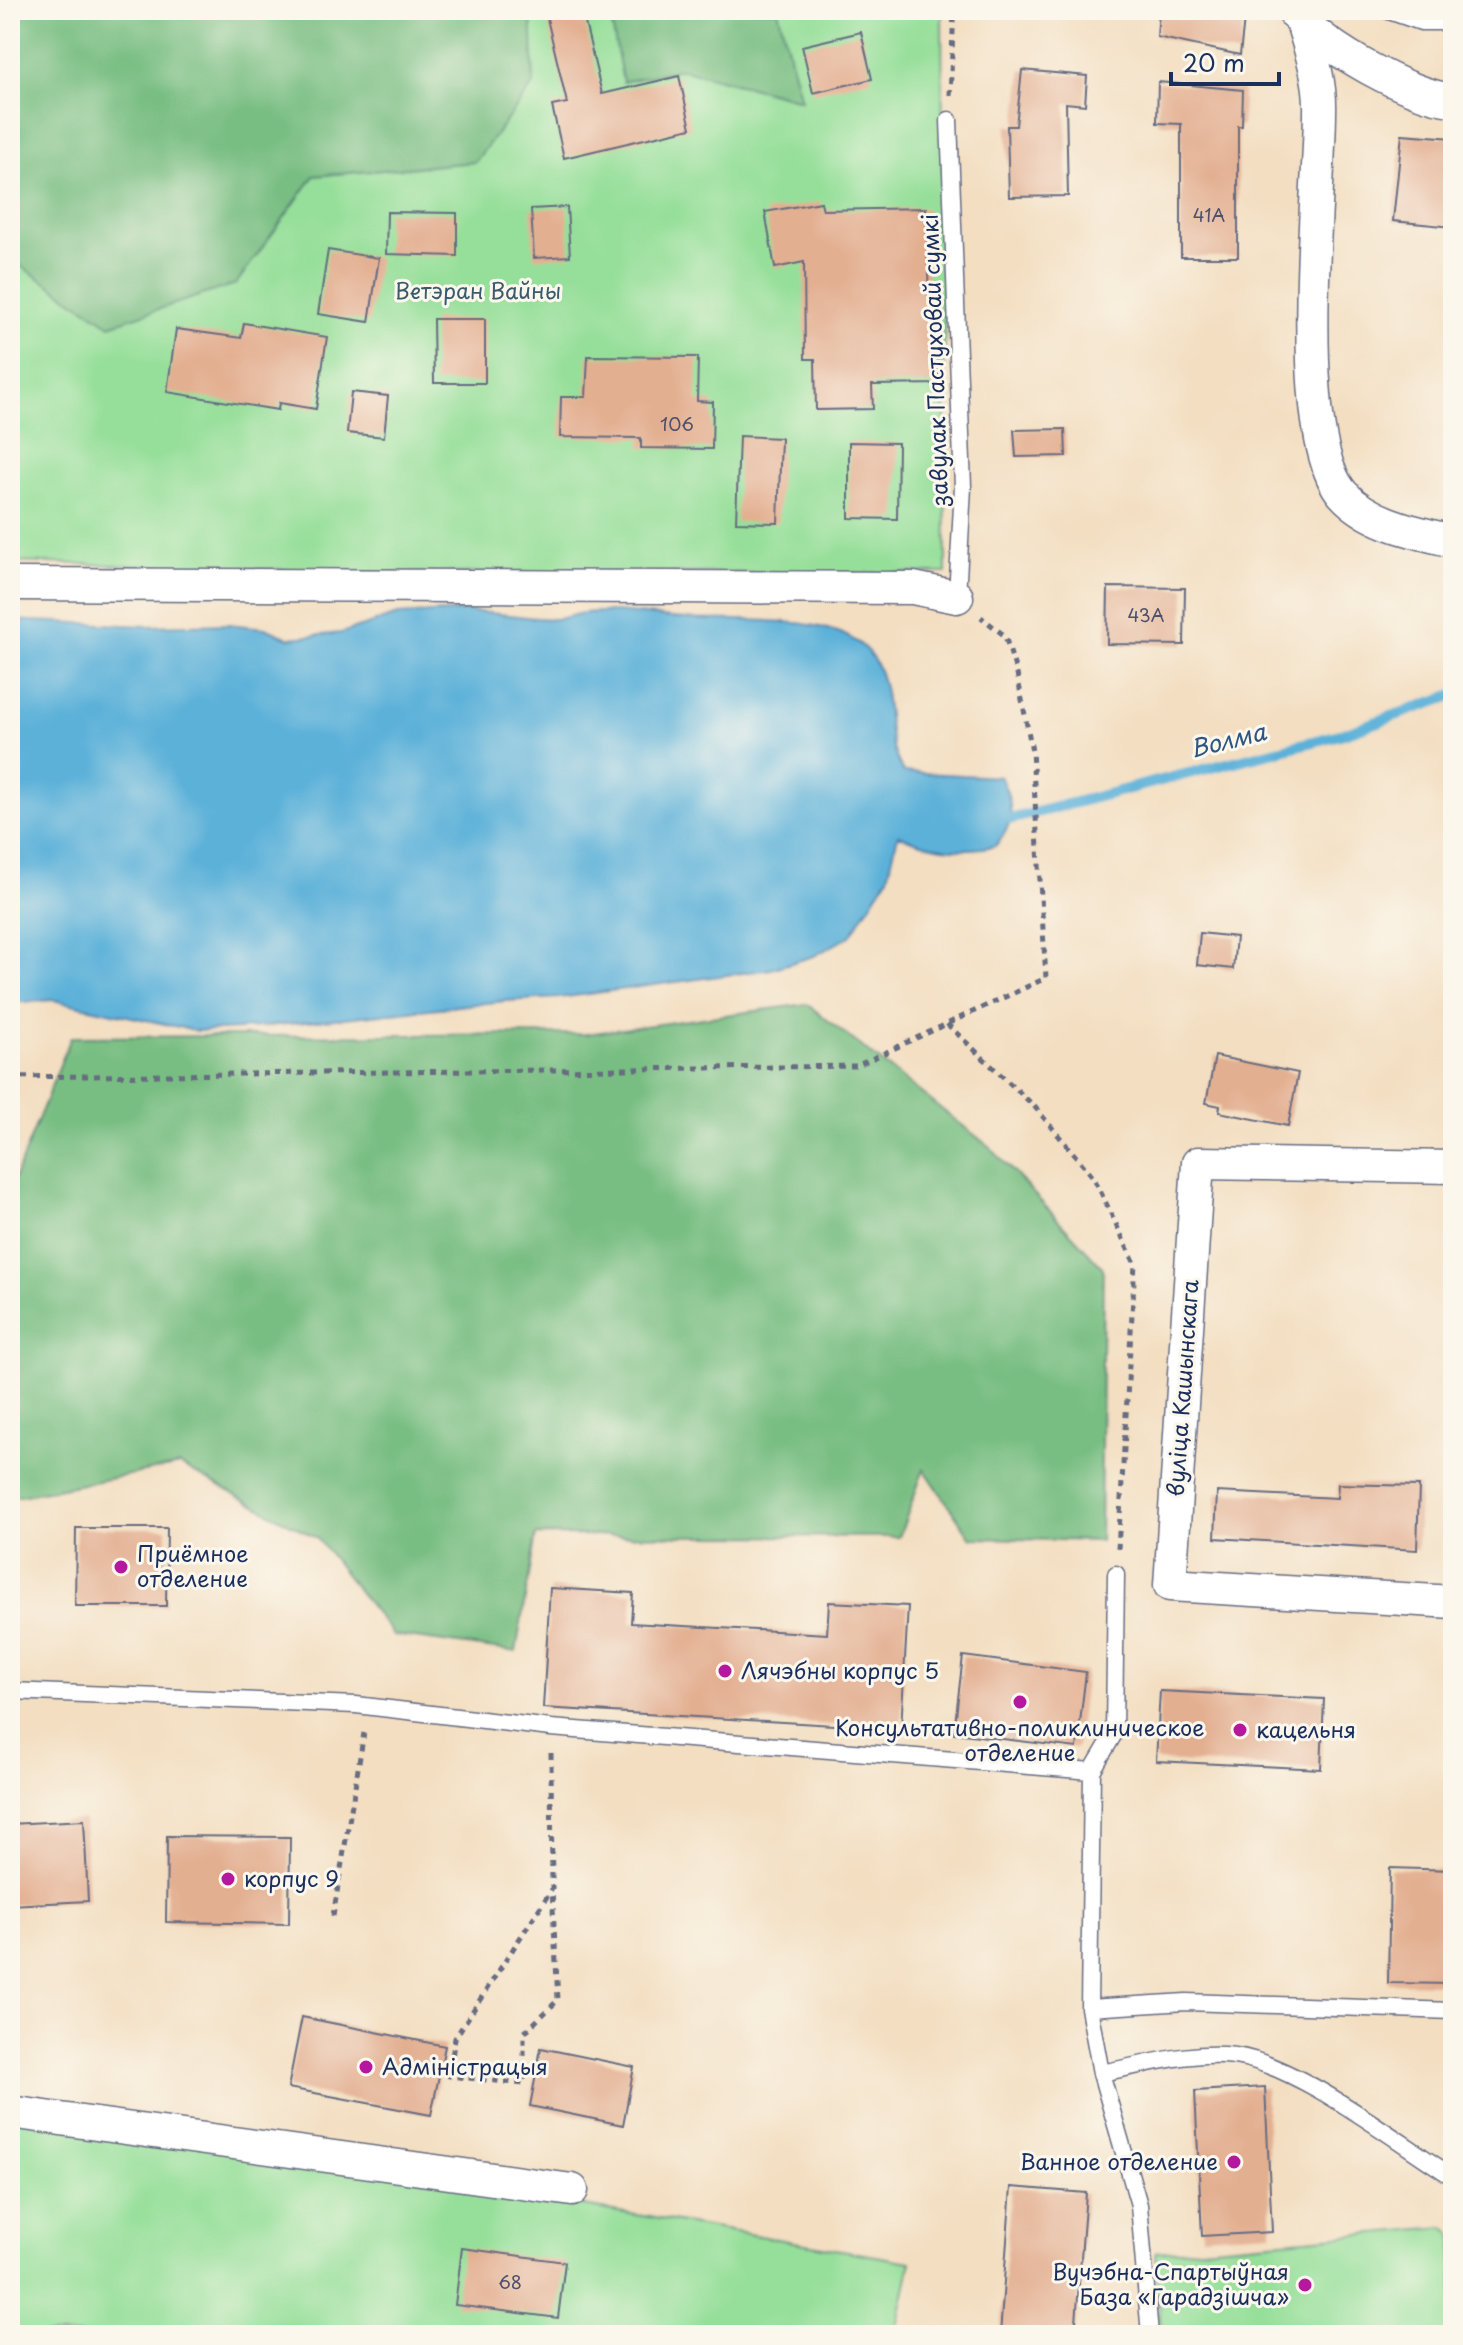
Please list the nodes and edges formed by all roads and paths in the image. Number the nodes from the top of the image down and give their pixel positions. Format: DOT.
graph roads {
  1 [pos="954,10"];
  2 [pos="1386,10"];
  3 [pos="1297,16"];
  4 [pos="1453,22"];
  5 [pos="1453,100"];
  6 [pos="949,120"];
  7 [pos="1453,541"];
  8 [pos="10,584"];
  9 [pos="957,597"];
  10 [pos="947,1023"];
  11 [pos="10,1077"];
  12 [pos="1453,1167"];
  13 [pos="1116,1574"];
  14 [pos="1453,1602"];
  15 [pos="10,1691"];
  16 [pos="368,1708"];
  17 [pos="551,1728"];
  18 [pos="1092,1771"];
  19 [pos="552,1889"];
  20 [pos="333,1916"];
  21 [pos="1089,2008"];
  22 [pos="1453,2011"];
  23 [pos="1101,2073"];
  24 [pos="10,2112"];
  25 [pos="1453,2177"];
  26 [pos="572,2190"];
  27 [pos="1150,2335"];
  1 -- 6 [label="path"];
  2 -- 4 [label="lane"];
  3 -- 5 [label="street"];
  3 -- 7 [label="street"];
  6 -- 9 [label="lane, завулак Пастуховай сумкі"];
  8 -- 9 [label="street"];
  9 -- 10 [label="path"];
  10 -- 11 [label="path"];
  10 -- 13 [label="path"];
  12 -- 14 [label="street, вуліца Кашынскага"];
  13 -- 18 [label="lane"];
  15 -- 16 [label="lane"];
  16 -- 17 [label="lane"];
  16 -- 20 [label="path"];
  17 -- 18 [label="lane"];
  17 -- 19 [label="path"];
  18 -- 21 [label="lane"];
  19 -- 19 [label="path"];
  21 -- 22 [label="lane"];
  21 -- 23 [label="lane"];
  23 -- 25 [label="lane"];
  23 -- 27 [label="lane"];
  24 -- 26 [label="street"];
}
